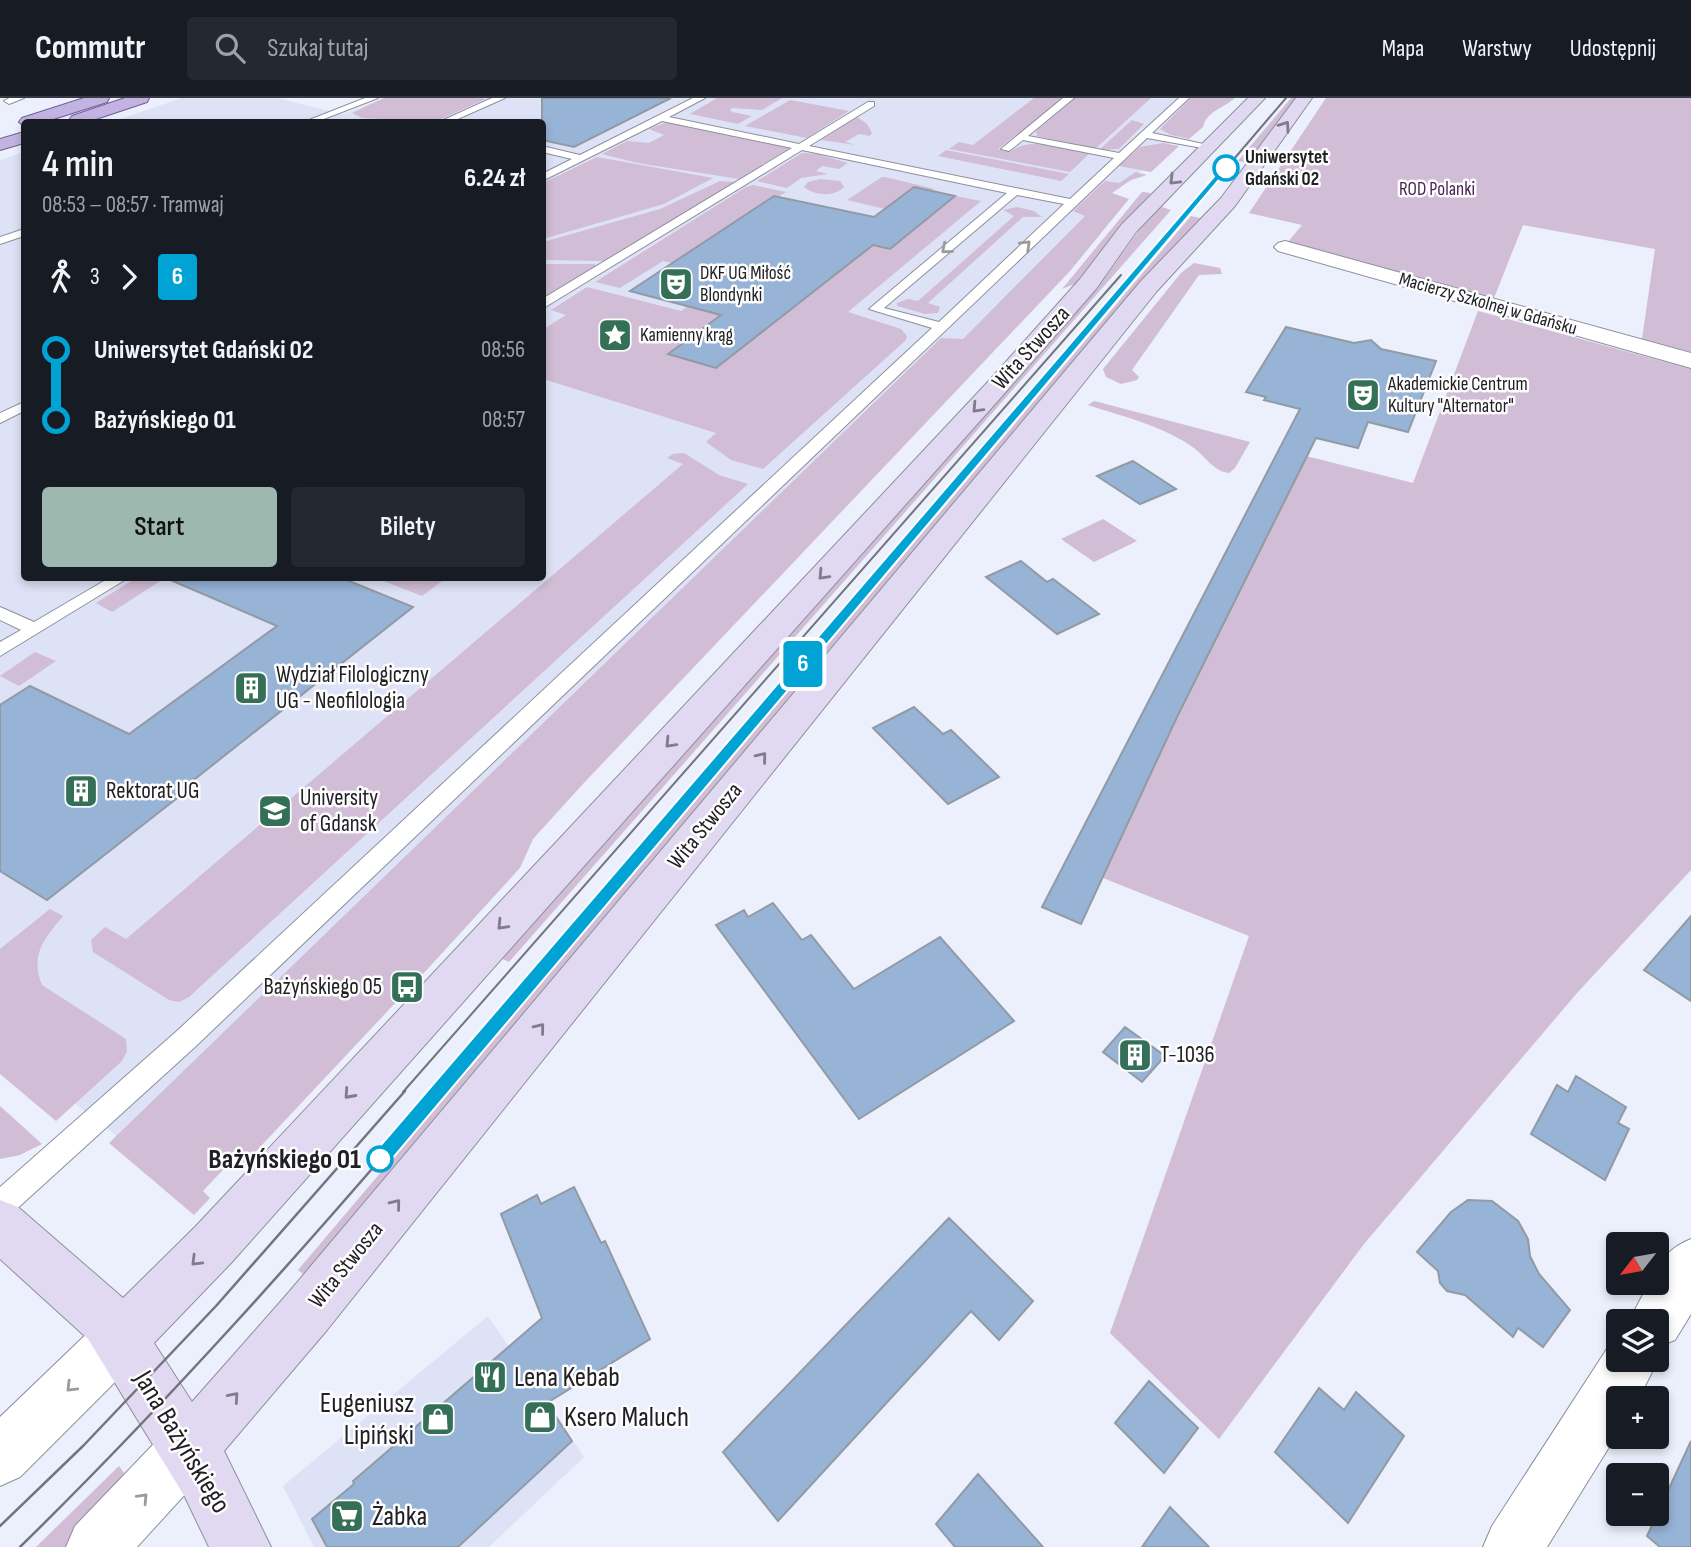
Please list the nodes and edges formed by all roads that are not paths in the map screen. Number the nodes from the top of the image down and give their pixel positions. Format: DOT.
graph roads {
  1 [pos="101,98"];
  2 [pos="141,98"];
  3 [pos="373,98"];
  4 [pos="500,98"];
  5 [pos="699,98"];
  6 [pos="1069,98"];
  7 [pos="1184,98"];
  8 [pos="1257,98"];
  9 [pos="1304,98"];
  10 [pos="871,104"];
  11 [pos="660,118"];
  12 [pos="38,119"];
  13 [pos="78,119"];
  14 [pos="317,119"];
  15 [pos="451,119"];
  16 [pos="21,125"];
  17 [pos="0,131"];
  18 [pos="1145,135"];
  19 [pos="21,138"];
  20 [pos="1020,138"];
  21 [pos="0,145"];
  22 [pos="1208,146"];
  23 [pos="802,147"];
  24 [pos="1006,149"];
  25 [pos="546,150"];
  26 [pos="1122,157"];
  27 [pos="582,158"];
  28 [pos="546,176"];
  29 [pos="1010,199"];
  30 [pos="1073,203"];
  31 [pos="21,233"];
  32 [pos="0,241"];
  33 [pos="1284,247"];
  34 [pos="546,303"];
  35 [pos="941,326"];
  36 [pos="1691,360"];
  37 [pos="21,408"];
  38 [pos="0,419"];
  39 [pos="115,581"];
  40 [pos="0,613"];
  41 [pos="34,629"];
  42 [pos="0,650"];
  43 [pos="0,1205"];
  44 [pos="0,1225"];
  45 [pos="1691,1265"];
  46 [pos="1664,1309"];
  47 [pos="120,1339"];
  48 [pos="1624,1372"];
  49 [pos="189,1448"];
  50 [pos="0,1457"];
  51 [pos="96,1547"];
  52 [pos="241,1547"];
  53 [pos="1513,1547"];
  1 -- 12 [label="main road"];
  2 -- 13 [label="main road"];
  3 -- 14 [label="lane"];
  4 -- 15 [label="lane"];
  5 -- 11 [label="lane"];
  6 -- 20 [label="lane"];
  7 -- 18 [label="lane"];
  8 -- 22 [label="street, Wita Stwosza"];
  49 -- 9 [label="street, Wita Stwosza, one-way"];
  10 -- 23 [label="lane"];
  11 -- 23 [label="lane"];
  11 -- 27 [label="lane"];
  16 -- 17 [label="main road"];
  18 -- 22 [label="lane"];
  18 -- 26 [label="lane"];
  19 -- 21 [label="main road"];
  20 -- 24 [label="lane"];
  20 -- 26 [label="lane"];
  22 -- 47 [label="street, Wita Stwosza, one-way"];
  23 -- 29 [label="lane"];
  23 -- 34 [label="lane"];
  25 -- 27 [label="lane"];
  26 -- 30 [label="lane"];
  27 -- 28 [label="lane"];
  29 -- 30 [label="lane"];
  29 -- 35 [label="lane, one-way"];
  35 -- 30 [label="lane, one-way"];
  31 -- 32 [label="lane"];
  33 -- 36 [label="street, Macierzy Szkolnej w Gdańsku"];
  35 -- 43 [label="lane"];
  37 -- 38 [label="lane"];
  39 -- 41 [label="lane"];
  40 -- 41 [label="lane"];
  41 -- 42 [label="lane"];
  44 -- 47 [label="street, Jana Bażyńskiego"];
  45 -- 46 [label="street"];
  47 -- 49 [label="street, Jana Bażyńskiego"];
  47 -- 50 [label="street, Wita Stwosza, one-way"];
  48 -- 53 [label="street"];
  51 -- 49 [label="street, Wita Stwosza, one-way"];
  49 -- 52 [label="street, Jana Bażyńskiego"];
}
